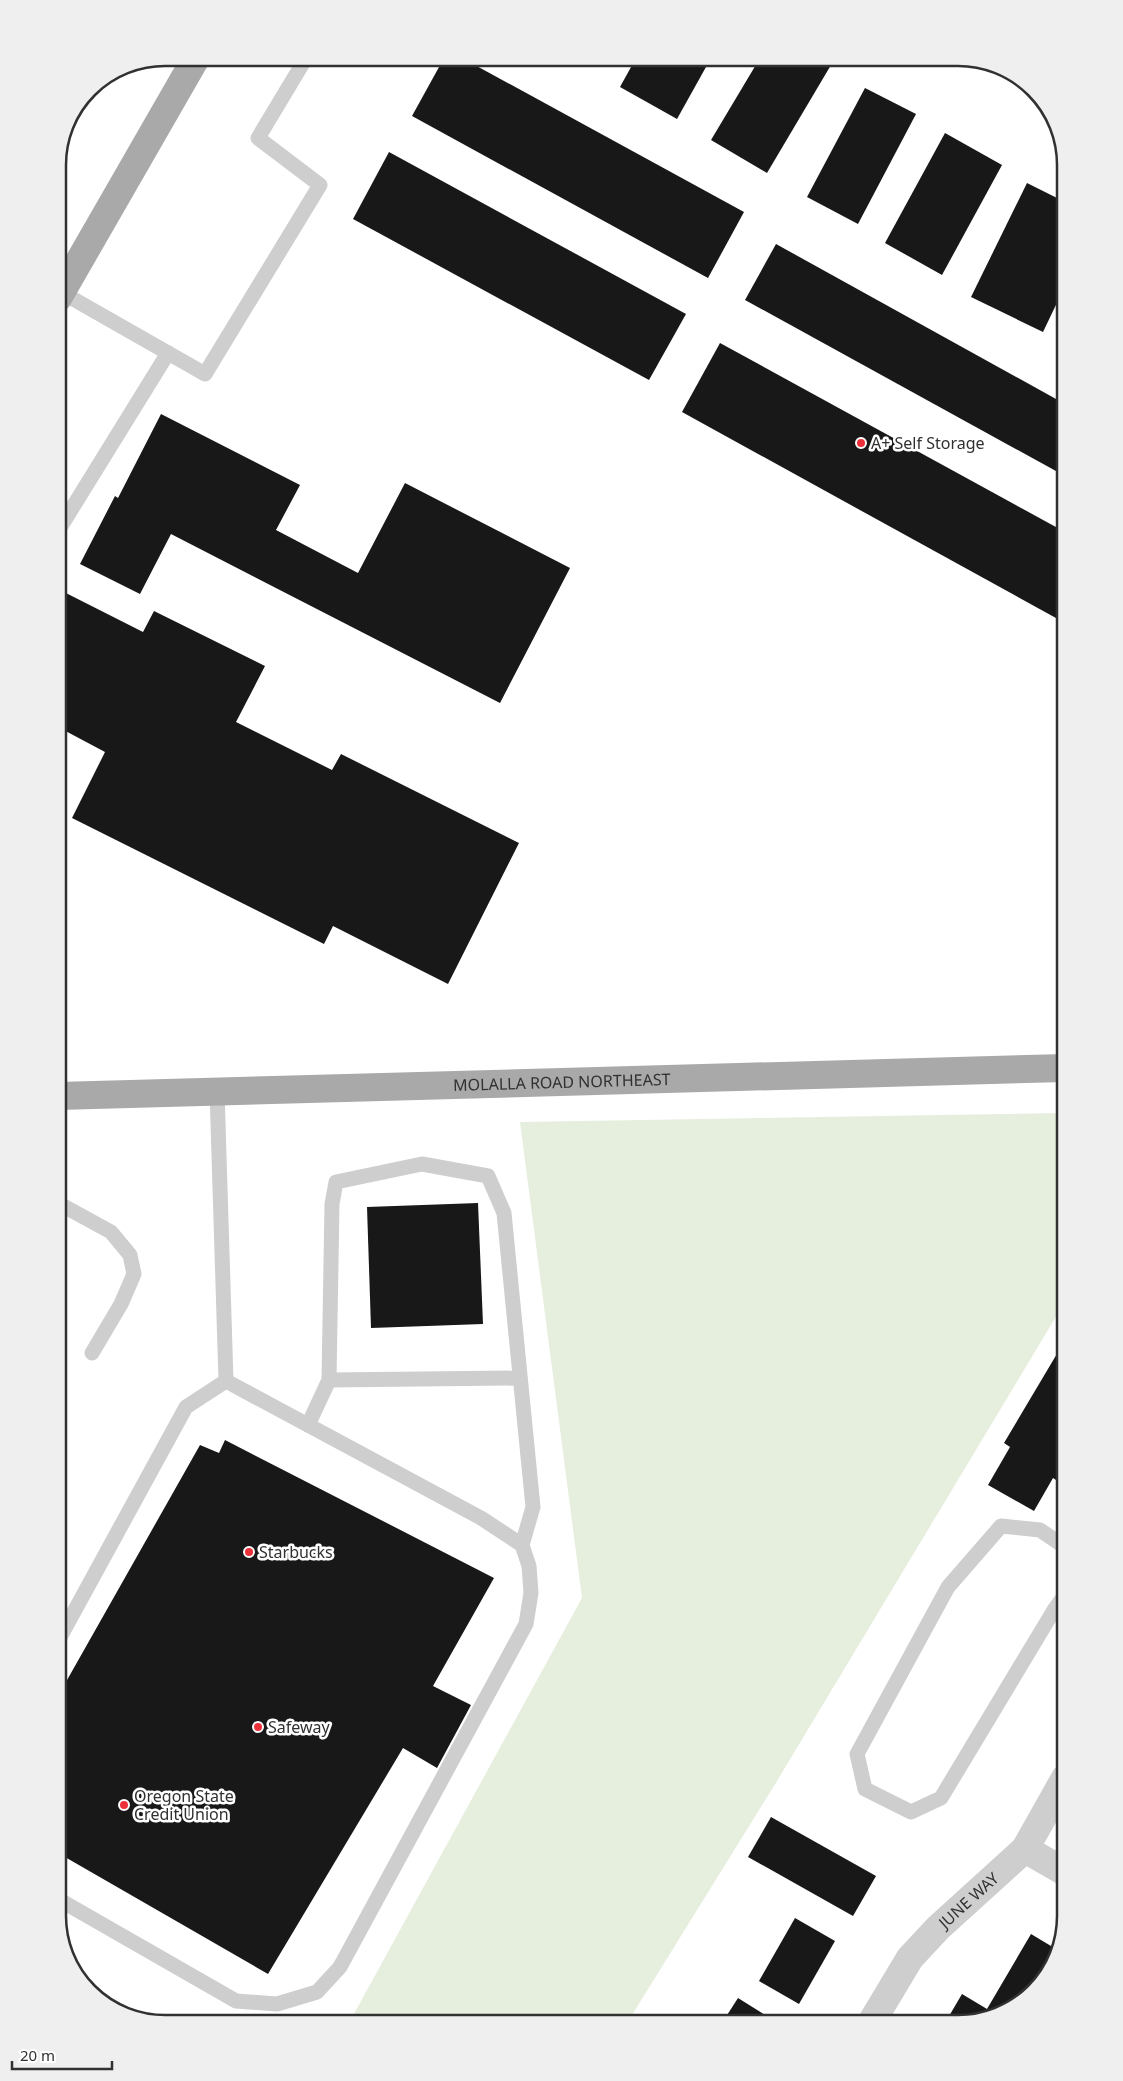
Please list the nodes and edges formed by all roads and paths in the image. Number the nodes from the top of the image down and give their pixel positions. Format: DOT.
graph roads {
  1 [pos="191,66"];
  2 [pos="301,66"];
  3 [pos="66,283"];
  4 [pos="66,299"];
  5 [pos="168,353"];
  6 [pos="66,518"];
  7 [pos="1057,1068"];
  8 [pos="217,1091"];
  9 [pos="66,1096"];
  10 [pos="66,1207"];
  11 [pos="92,1353"];
  12 [pos="520,1378"];
  13 [pos="329,1380"];
  14 [pos="226,1381"];
  15 [pos="308,1425"];
  16 [pos="1057,1540"];
  17 [pos="522,1546"];
  18 [pos="1057,1606"];
  19 [pos="66,1626"];
  20 [pos="1057,1794"];
  21 [pos="1025,1849"];
  22 [pos="1057,1867"];
  23 [pos="66,1904"];
  24 [pos="876,2015"];
  1 -- 3 [label="main road"];
  2 -- 5 [label="lane"];
  4 -- 5 [label="lane"];
  5 -- 6 [label="lane"];
  7 -- 8 [label="main road, MOLALLA ROAD NORTHEAST"];
  8 -- 9 [label="main road, MOLALLA ROAD NORTHEAST"];
  8 -- 14 [label="lane"];
  10 -- 11 [label="lane"];
  12 -- 13 [label="lane"];
  12 -- 13 [label="lane"];
  12 -- 17 [label="lane"];
  13 -- 15 [label="lane"];
  14 -- 15 [label="lane"];
  14 -- 19 [label="lane"];
  15 -- 17 [label="lane"];
  16 -- 18 [label="lane"];
  17 -- 23 [label="lane"];
  20 -- 21 [label="street, JUNE WAY"];
  21 -- 22 [label="street"];
  21 -- 24 [label="street, JUNE WAY"];
}
